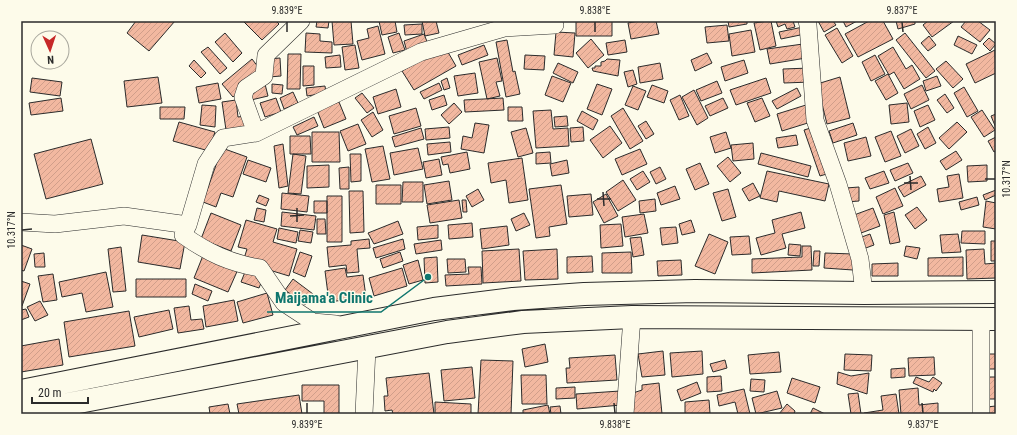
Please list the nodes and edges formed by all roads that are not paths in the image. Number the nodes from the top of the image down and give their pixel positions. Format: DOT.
graph roads {
  1 [pos="301,21"];
  2 [pos="807,21"];
  3 [pos="555,25"];
  4 [pos="256,133"];
  5 [pos="21,222"];
  6 [pos="188,225"];
  7 [pos="996,292"];
  8 [pos="864,293"];
  9 [pos="632,318"];
  10 [pos="988,319"];
  11 [pos="357,325"];
  12 [pos="367,348"];
  13 [pos="21,391"];
  14 [pos="21,413"];
  15 [pos="364,414"];
  16 [pos="625,414"];
  17 [pos="981,414"];
  1 -- 4 [label="street"];
  2 -- 8 [label="street"];
  3 -- 4 [label="street"];
  4 -- 6 [label="street"];
  5 -- 6 [label="street"];
  6 -- 11 [label="street"];
  7 -- 8 [label="highway"];
  8 -- 11 [label="highway"];
  9 -- 10 [label="highway"];
  9 -- 12 [label="highway"];
  9 -- 16 [label="street"];
  10 -- 17 [label="street"];
  11 -- 13 [label="highway"];
  12 -- 14 [label="highway"];
  12 -- 15 [label="street"];
}
